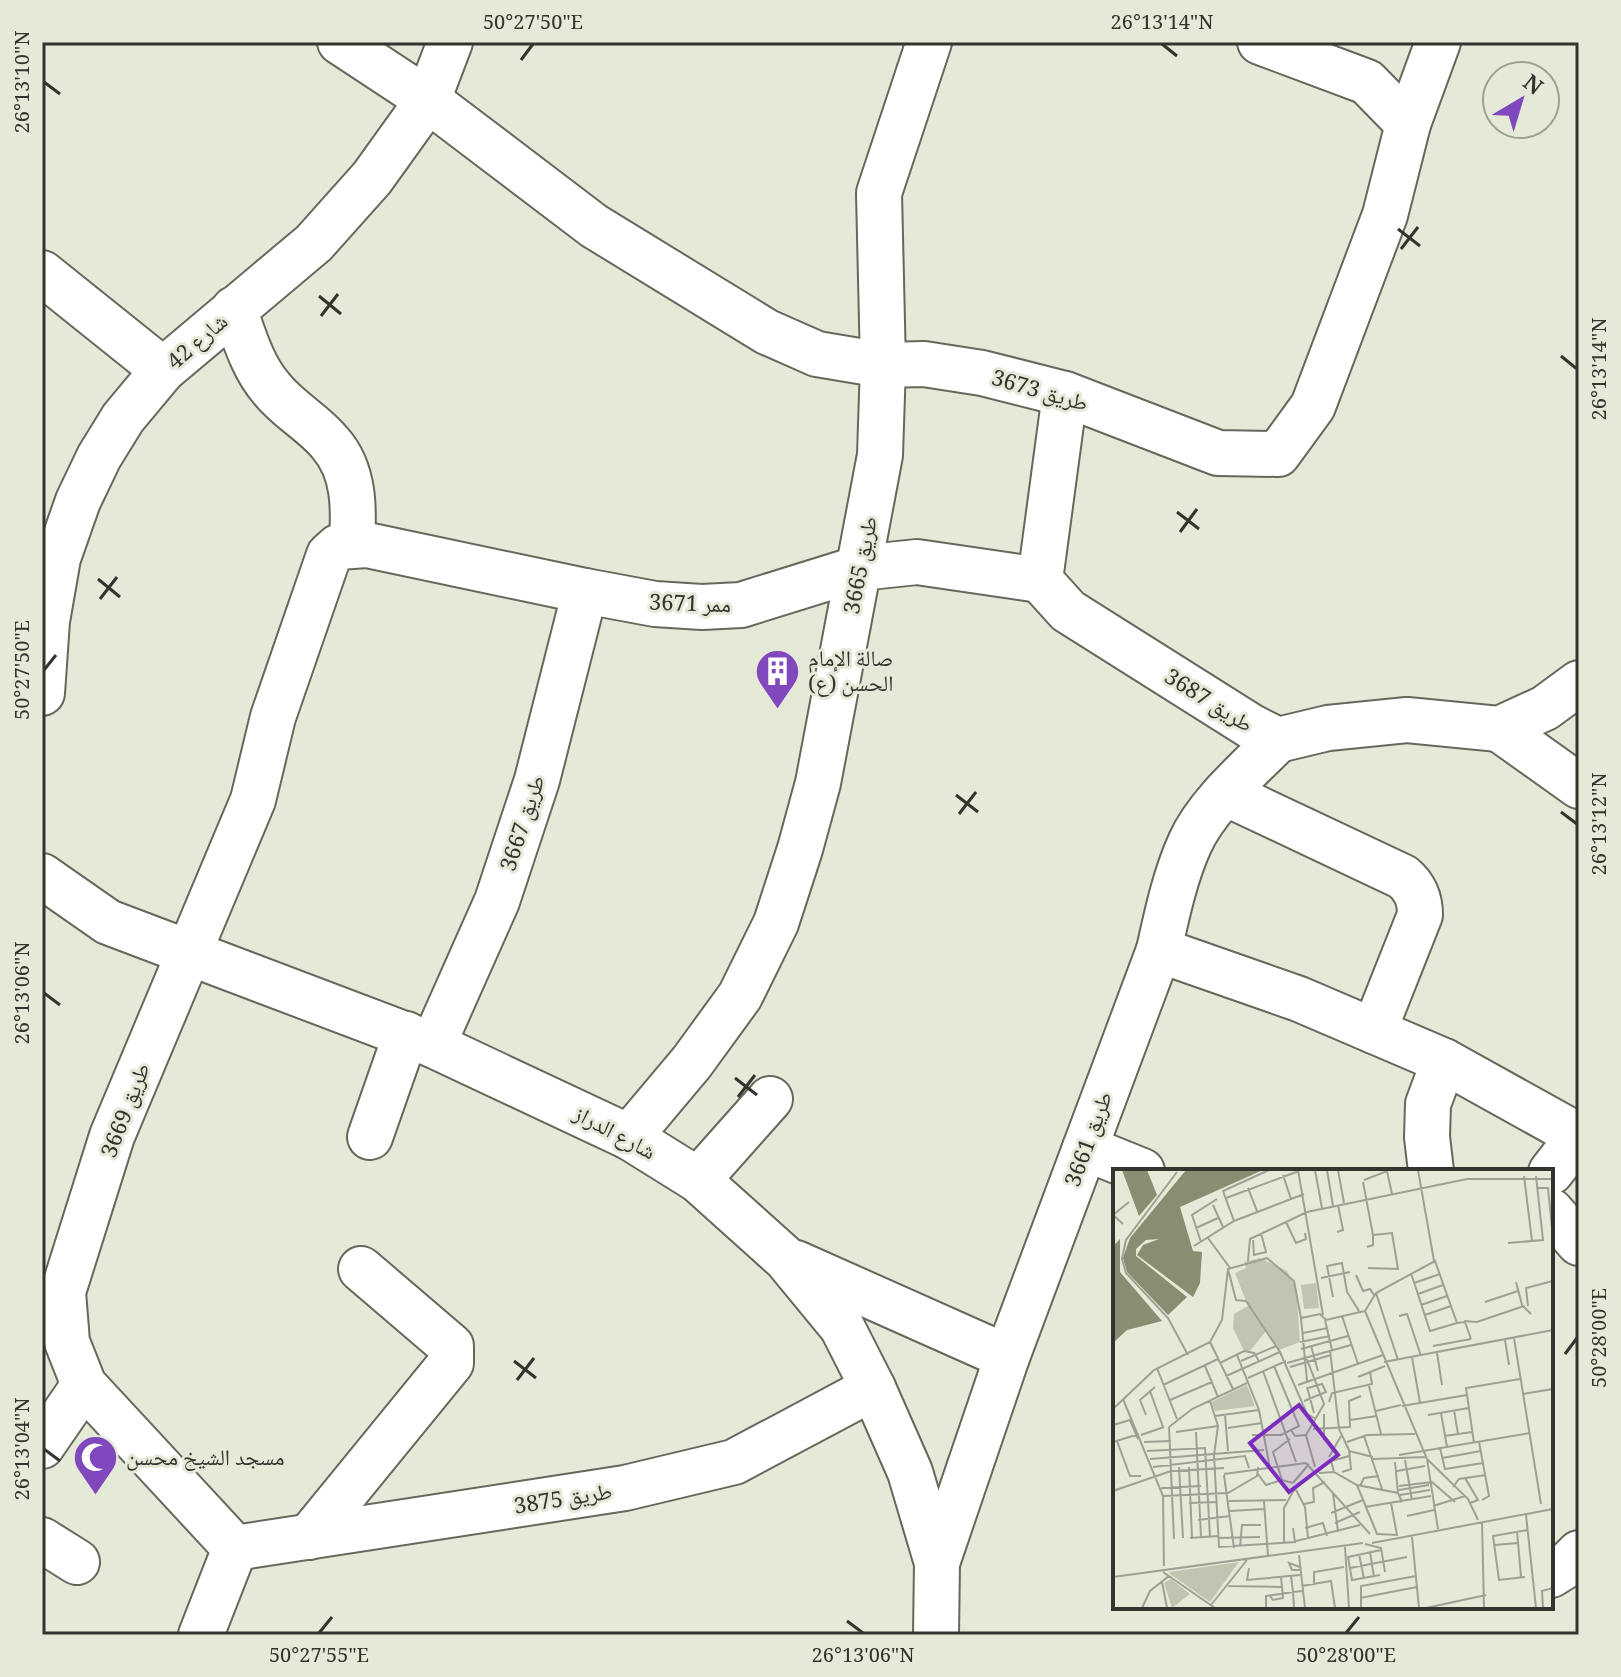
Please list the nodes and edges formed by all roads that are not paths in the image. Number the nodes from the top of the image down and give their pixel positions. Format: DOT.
graph roads {
  1 [pos="340,42"];
  2 [pos="450,42"];
  3 [pos="929,42"];
  4 [pos="1260,42"];
  5 [pos="1438,42"];
  6 [pos="428,100"];
  7 [pos="1408,124"];
  8 [pos="42,273"];
  9 [pos="234,309"];
  10 [pos="883,365"];
  11 [pos="163,370"];
  12 [pos="1065,394"];
  13 [pos="345,545"];
  14 [pos="860,568"];
  15 [pos="1040,580"];
  16 [pos="585,591"];
  17 [pos="1579,683"];
  18 [pos="42,693"];
  19 [pos="1499,729"];
  20 [pos="1278,740"];
  21 [pos="1579,786"];
  22 [pos="1225,793"];
  23 [pos="42,876"];
  24 [pos="1159,950"];
  25 [pos="189,953"];
  26 [pos="1374,1031"];
  27 [pos="420,1040"];
  28 [pos="1444,1061"];
  29 [pos="770,1099"];
  30 [pos="1579,1136"];
  31 [pos="370,1137"];
  32 [pos="629,1137"];
  33 [pos="1085,1148"];
  34 [pos="1137,1169"];
  35 [pos="1431,1169"];
  36 [pos="1553,1169"];
  37 [pos="698,1180"];
  38 [pos="1553,1213"];
  39 [pos="1579,1243"];
  40 [pos="786,1259"];
  41 [pos="361,1269"];
  42 [pos="52,1288"];
  43 [pos="1007,1357"];
  44 [pos="84,1385"];
  45 [pos="873,1388"];
  46 [pos="42,1446"];
  47 [pos="309,1537"];
  48 [pos="235,1548"];
  49 [pos="1579,1553"];
  50 [pos="937,1563"];
  51 [pos="1553,1574"];
  52 [pos="201,1635"];
  53 [pos="936,1635"];
  1 -- 6 [label="street, طريق 3673"];
  2 -- 6 [label="street, شارع 42"];
  3 -- 10 [label="street, طريق 3665"];
  4 -- 7 [label="street"];
  5 -- 7 [label="street, طريق 3673"];
  6 -- 9 [label="street, شارع 42"];
  6 -- 10 [label="street, طريق 3673"];
  7 -- 12 [label="street, طريق 3673"];
  8 -- 11 [label="street"];
  9 -- 11 [label="street, شارع 42"];
  9 -- 13 [label="street"];
  10 -- 12 [label="street, طريق 3673"];
  10 -- 14 [label="street, طريق 3665"];
  11 -- 18 [label="street, شارع 42"];
  12 -- 15 [label="street"];
  13 -- 16 [label="street, ممر 3671"];
  13 -- 25 [label="street, طريق 3669"];
  14 -- 15 [label="street, ممر 3671"];
  14 -- 16 [label="street, ممر 3671"];
  14 -- 32 [label="street, طريق 3665"];
  15 -- 20 [label="street, طريق 3687"];
  16 -- 27 [label="street, طريق 3667"];
  17 -- 19 [label="street"];
  19 -- 20 [label="street, طريق 3687"];
  19 -- 21 [label="street"];
  20 -- 22 [label="street, طريق 3661"];
  22 -- 24 [label="street, طريق 3661"];
  22 -- 26 [label="street"];
  23 -- 25 [label="street, شارع الدراز"];
  24 -- 26 [label="street"];
  24 -- 33 [label="street, طريق 3661"];
  25 -- 27 [label="street, شارع الدراز"];
  25 -- 42 [label="street, طريق 3669"];
  26 -- 28 [label="street"];
  27 -- 31 [label="street, طريق 3667"];
  27 -- 32 [label="street, شارع الدراز"];
  28 -- 30 [label="street"];
  28 -- 35 [label="street"];
  29 -- 37 [label="street"];
  30 -- 36 [label="street"];
  32 -- 37 [label="street, شارع الدراز"];
  33 -- 34 [label="street"];
  33 -- 43 [label="street, طريق 3661"];
  37 -- 40 [label="street, شارع الدراز"];
  38 -- 39 [label="street"];
  40 -- 43 [label="street"];
  40 -- 45 [label="street, شارع الدراز"];
  41 -- 47 [label="street"];
  42 -- 44 [label="street, طريق 3669"];
  43 -- 50 [label="street, طريق 3661"];
  44 -- 46 [label="street"];
  44 -- 48 [label="street, طريق 3669"];
  45 -- 47 [label="street, طريق 3875"];
  45 -- 50 [label="street, شارع الدراز"];
  47 -- 48 [label="street, طريق 3875"];
  48 -- 52 [label="street"];
  49 -- 51 [label="street"];
  50 -- 53 [label="street, شارع الدراز"];
}
